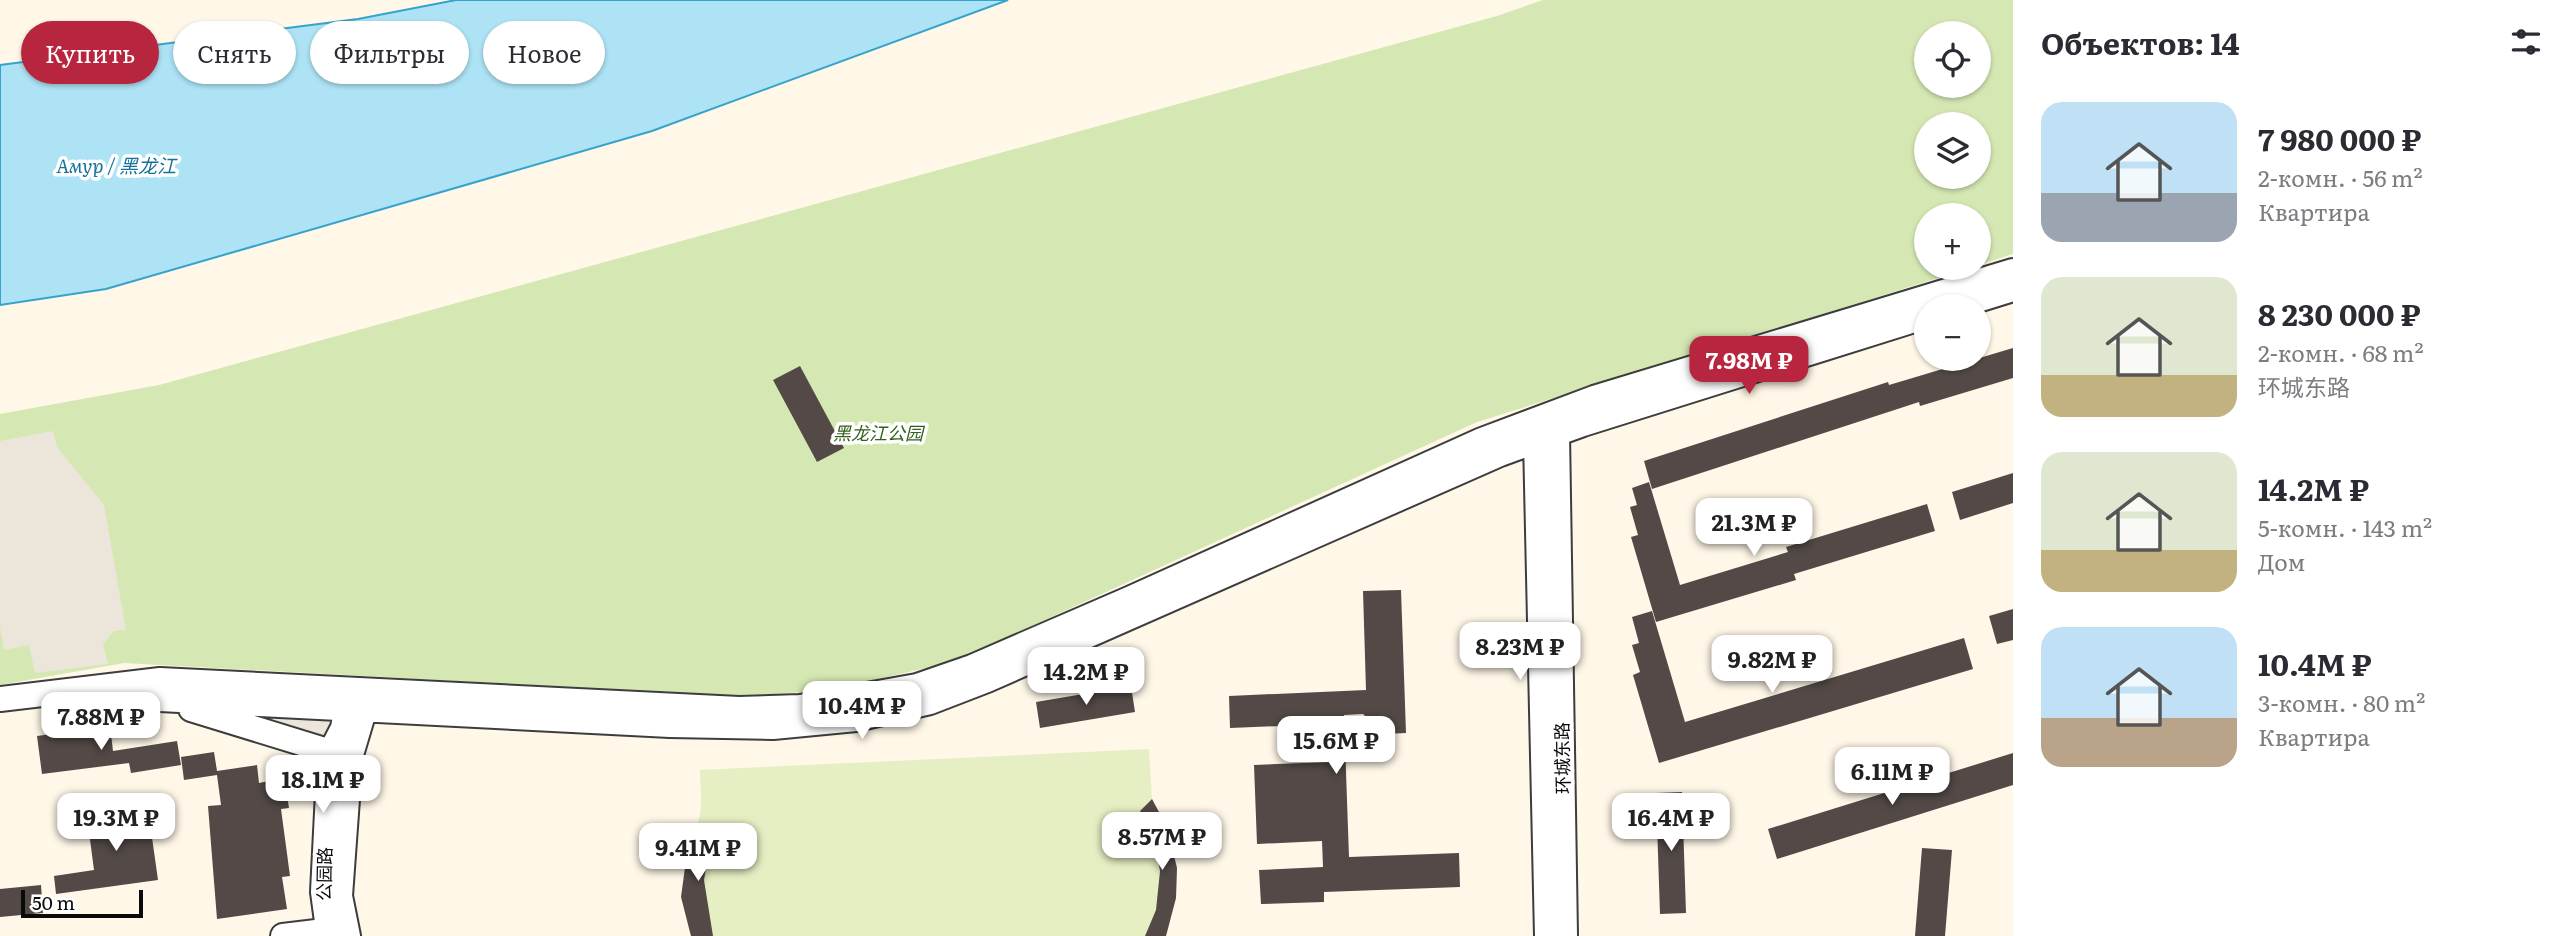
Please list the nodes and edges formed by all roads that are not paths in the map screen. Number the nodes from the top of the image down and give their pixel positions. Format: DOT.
graph roads {
  1 [pos="2013,271"];
  2 [pos="2013,289"];
  3 [pos="1991,296"];
  4 [pos="1914,320"];
  5 [pos="1544,427"];
  6 [pos="110,685"];
  7 [pos="0,699"];
  8 [pos="160,699"];
  9 [pos="357,699"];
  10 [pos="340,755"];
  11 [pos="337,933"];
  12 [pos="283,936"];
  13 [pos="1547,936"];
  14 [pos="1565,936"];
  1 -- 5 [label="street"];
  2 -- 3 [label="street"];
  4 -- 5 [label="street"];
  5 -- 9 [label="street"];
  5 -- 13 [label="street, 环城东路"];
  5 -- 14 [label="street, 环城东路"];
  6 -- 7 [label="street"];
  6 -- 8 [label="street"];
  6 -- 9 [label="street"];
  8 -- 9 [label="street"];
  8 -- 10 [label="street"];
  9 -- 10 [label="street, 公园路"];
  10 -- 11 [label="street, 公园路"];
  11 -- 12 [label="street"];
}
